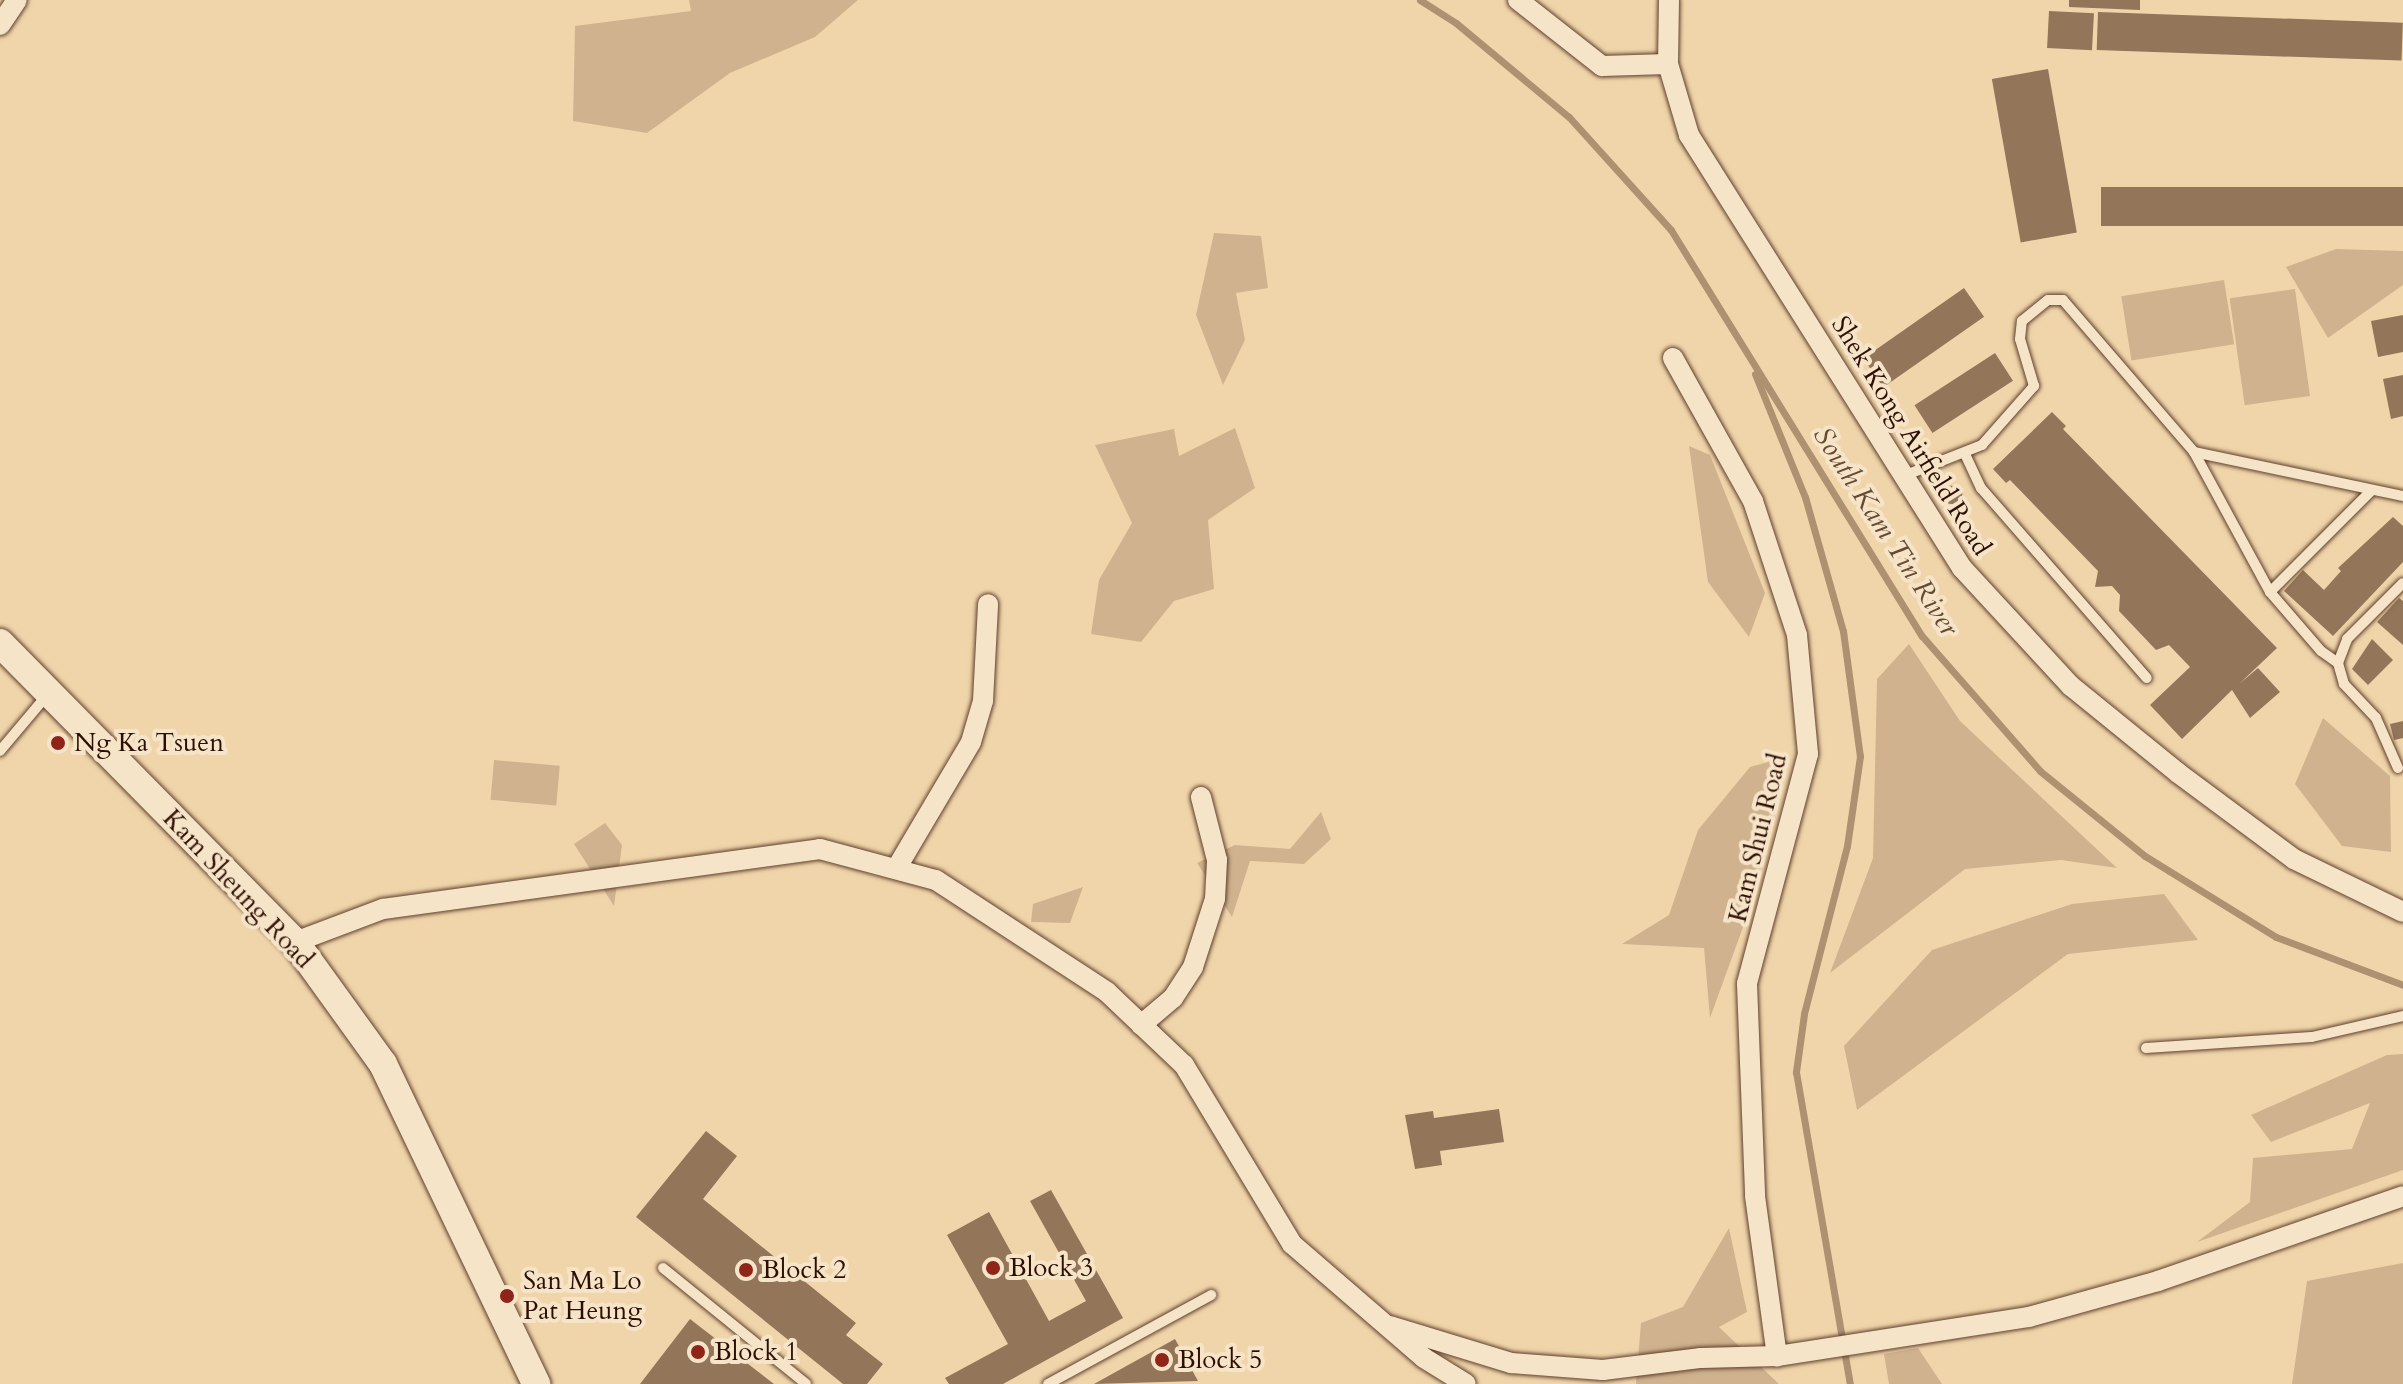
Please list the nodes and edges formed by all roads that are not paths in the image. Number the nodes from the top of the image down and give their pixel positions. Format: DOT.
graph roads {
  1 [pos="17,0"];
  2 [pos="1518,0"];
  3 [pos="1669,0"];
  4 [pos="0,25"];
  5 [pos="1668,64"];
  6 [pos="1673,358"];
  7 [pos="2194,452"];
  8 [pos="1965,454"];
  9 [pos="1906,475"];
  10 [pos="2371,491"];
  11 [pos="2403,496"];
  12 [pos="2403,583"];
  13 [pos="2270,592"];
  14 [pos="988,604"];
  15 [pos="0,643"];
  16 [pos="2338,663"];
  17 [pos="2147,678"];
  18 [pos="48,694"];
  19 [pos="0,751"];
  20 [pos="2398,768"];
  21 [pos="1201,797"];
  22 [pos="896,869"];
  23 [pos="2403,912"];
  24 [pos="295,942"];
  25 [pos="2403,1016"];
  26 [pos="1141,1025"];
  27 [pos="2146,1048"];
  28 [pos="2403,1196"];
  29 [pos="663,1268"];
  30 [pos="1211,1295"];
  31 [pos="1390,1326"];
  32 [pos="1777,1356"];
  33 [pos="536,1384"];
  34 [pos="806,1384"];
  35 [pos="1048,1384"];
  36 [pos="1466,1384"];
  1 -- 4 [label="street"];
  2 -- 5 [label="street"];
  3 -- 5 [label="street, Shek Kong Airfield Road"];
  5 -- 9 [label="street, Shek Kong Airfield Road"];
  6 -- 32 [label="street, Kam Shui Road"];
  7 -- 8 [label="lane"];
  7 -- 10 [label="lane"];
  7 -- 13 [label="lane"];
  8 -- 9 [label="lane"];
  8 -- 17 [label="lane"];
  9 -- 23 [label="street, Shek Kong Airfield Road"];
  10 -- 11 [label="lane"];
  10 -- 13 [label="lane"];
  12 -- 16 [label="lane"];
  13 -- 16 [label="lane"];
  14 -- 22 [label="street"];
  15 -- 18 [label="main road, Kam Sheung Road"];
  16 -- 20 [label="lane"];
  18 -- 19 [label="lane"];
  18 -- 24 [label="main road, Kam Sheung Road"];
  21 -- 26 [label="street"];
  22 -- 24 [label="street"];
  22 -- 26 [label="street"];
  24 -- 33 [label="main road, Kam Sheung Road"];
  25 -- 27 [label="lane"];
  26 -- 31 [label="street"];
  28 -- 32 [label="street"];
  29 -- 34 [label="lane"];
  30 -- 35 [label="lane"];
  31 -- 32 [label="street"];
  31 -- 36 [label="street"];
}
